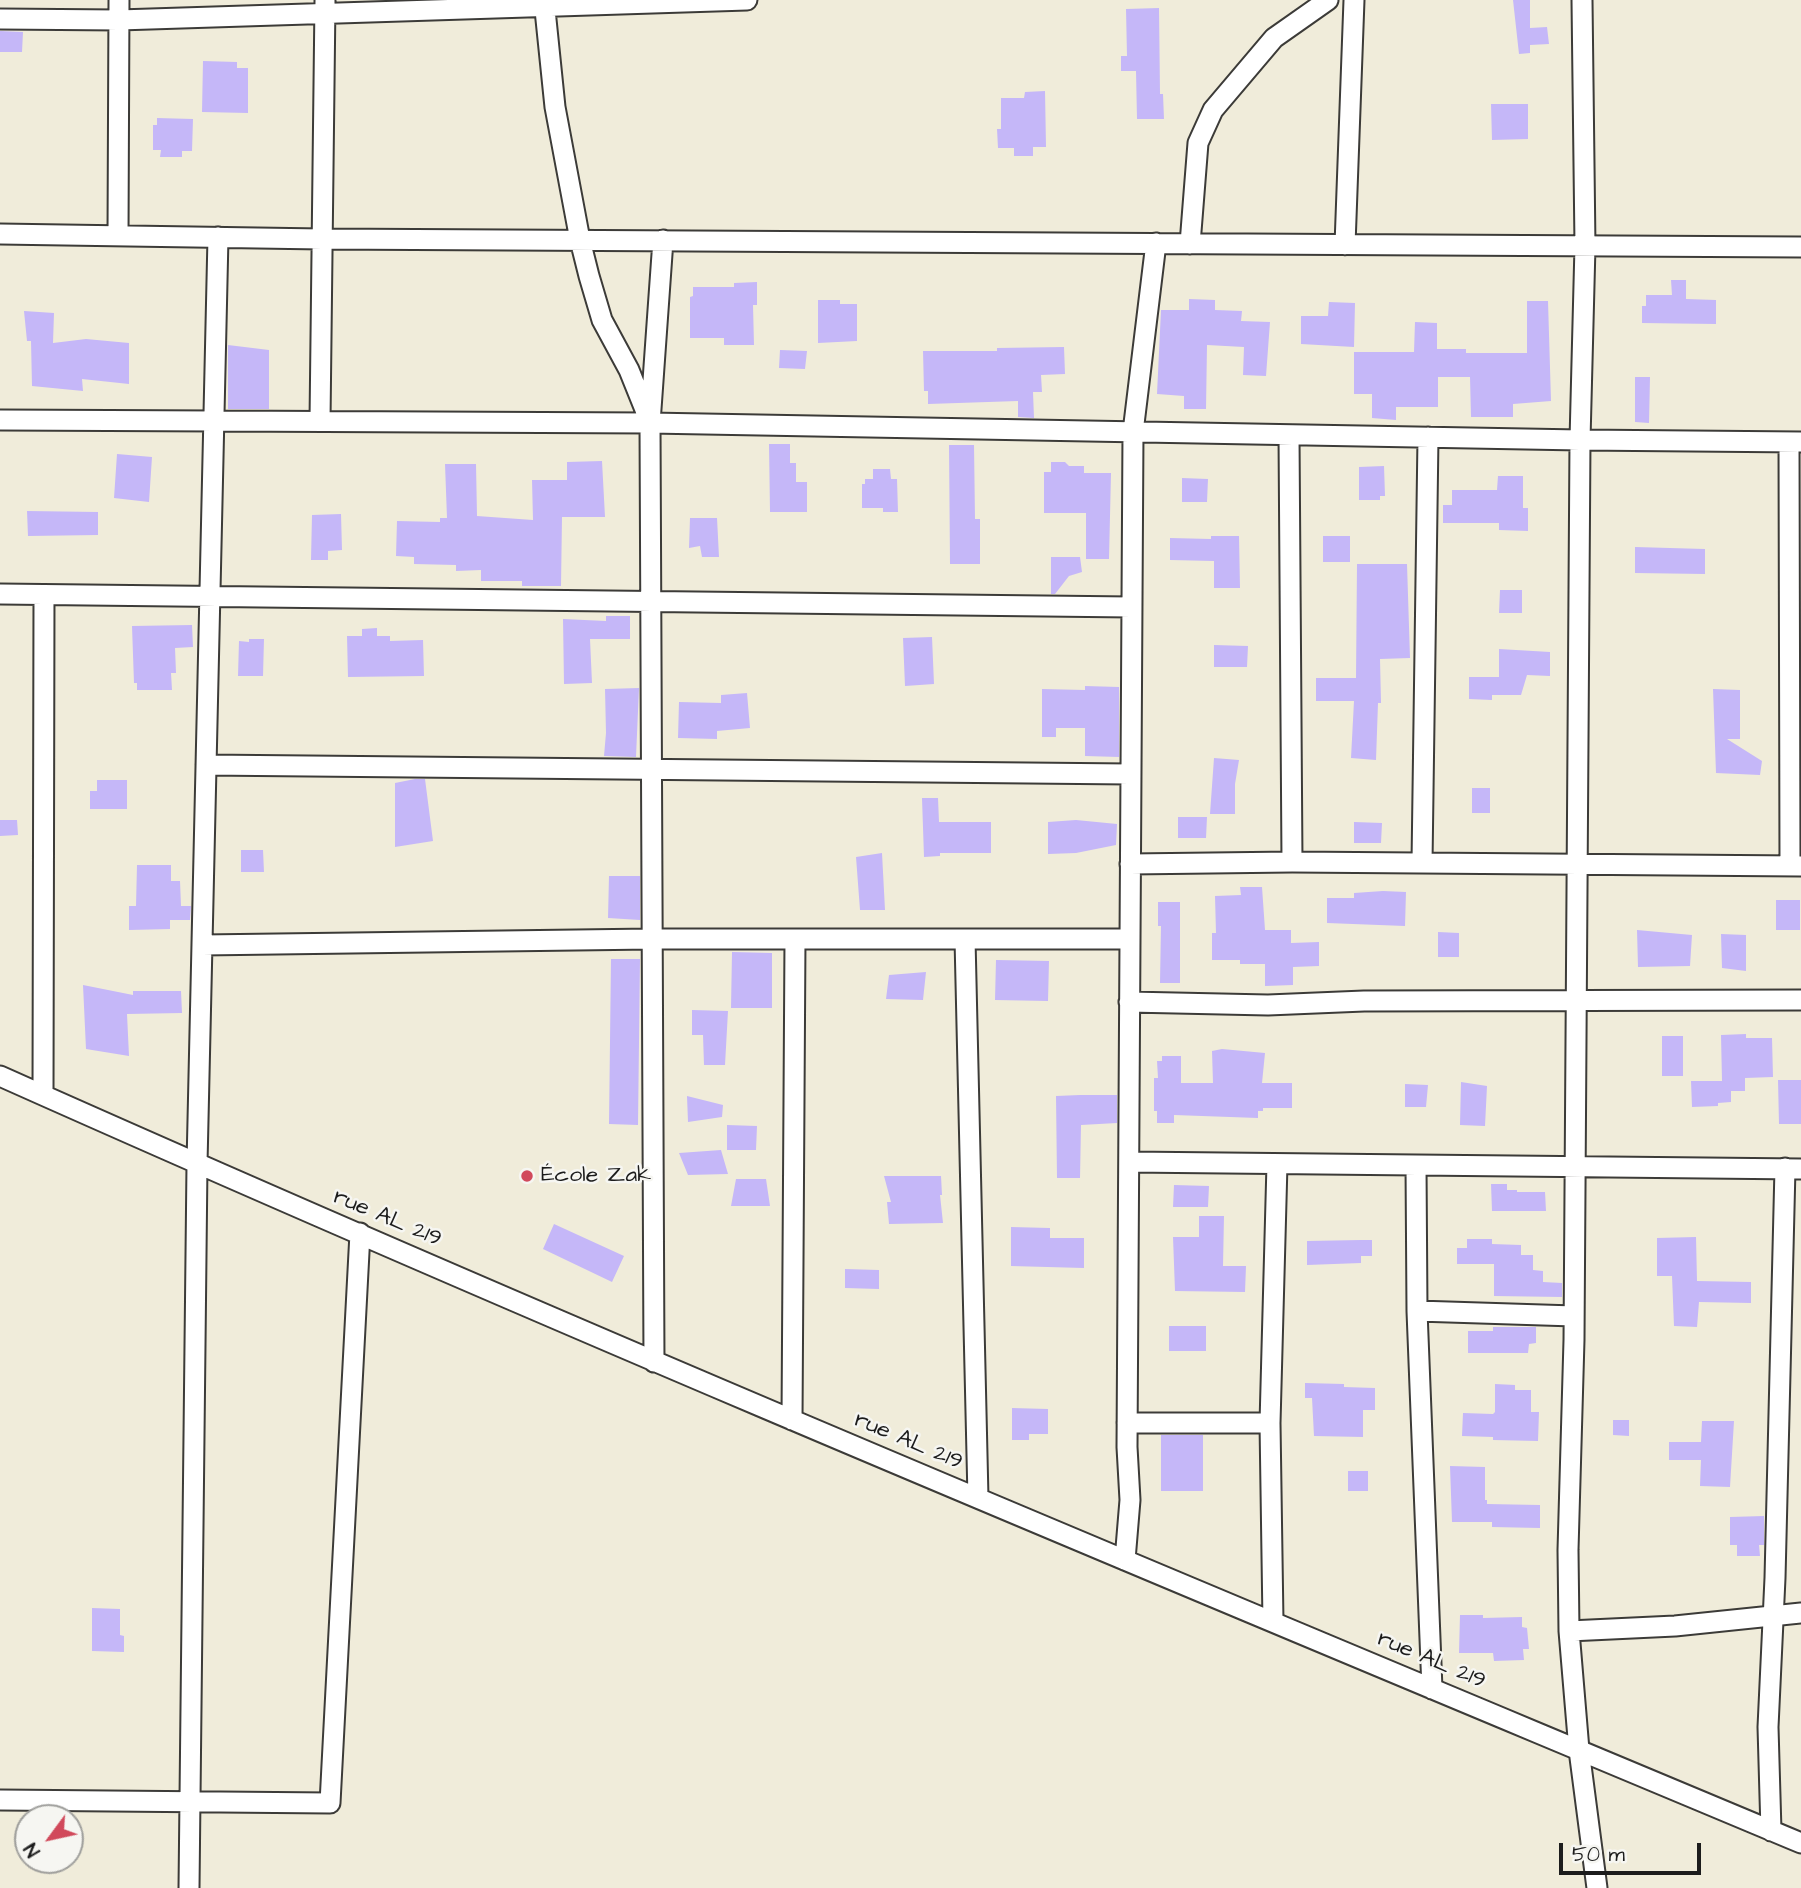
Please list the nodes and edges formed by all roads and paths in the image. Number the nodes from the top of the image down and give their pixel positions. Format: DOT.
graph roads {
  1 [pos="119,0"];
  2 [pos="738,0"];
  3 [pos="747,0"];
  4 [pos="1328,0"];
  5 [pos="1354,0"];
  6 [pos="1582,0"];
  7 [pos="544,3"];
  8 [pos="325,7"];
  9 [pos="0,19"];
  10 [pos="119,20"];
  11 [pos="0,234"];
  12 [pos="118,236"];
  13 [pos="218,237"];
  14 [pos="322,239"];
  15 [pos="580,240"];
  16 [pos="663,240"];
  17 [pos="1156,243"];
  18 [pos="1190,244"];
  19 [pos="1345,244"];
  20 [pos="1586,246"];
  21 [pos="1801,247"];
  22 [pos="0,420"];
  23 [pos="214,421"];
  24 [pos="320,421"];
  25 [pos="650,423"];
  26 [pos="1133,432"];
  27 [pos="1289,435"];
  28 [pos="1429,438"];
  29 [pos="1580,440"];
  30 [pos="1795,442"];
  31 [pos="0,594"];
  32 [pos="44,595"];
  33 [pos="210,597"];
  34 [pos="650,602"];
  35 [pos="1131,607"];
  36 [pos="206,765"];
  37 [pos="651,769"];
  38 [pos="1130,774"];
  39 [pos="1292,862"];
  40 [pos="1422,863"];
  41 [pos="1130,864"];
  42 [pos="1577,865"];
  43 [pos="1795,866"];
  44 [pos="651,939"];
  45 [pos="795,939"];
  46 [pos="964,939"];
  47 [pos="1130,939"];
  48 [pos="202,945"];
  49 [pos="1801,1000"];
  50 [pos="1576,1001"];
  51 [pos="1129,1002"];
  52 [pos="0,1076"];
  53 [pos="43,1095"];
  54 [pos="1129,1162"];
  55 [pos="197,1164"];
  56 [pos="1278,1164"];
  57 [pos="1416,1165"];
  58 [pos="1574,1167"];
  59 [pos="1793,1168"];
  60 [pos="360,1233"];
  61 [pos="1417,1311"];
  62 [pos="1574,1316"];
  63 [pos="654,1362"];
  64 [pos="792,1420"];
  65 [pos="1128,1423"];
  66 [pos="1270,1423"];
  67 [pos="978,1498"];
  68 [pos="1125,1560"];
  69 [pos="1801,1613"];
  70 [pos="1773,1615"];
  71 [pos="1273,1622"];
  72 [pos="1569,1631"];
  73 [pos="1432,1689"];
  74 [pos="1579,1750"];
  75 [pos="0,1800"];
  76 [pos="190,1802"];
  77 [pos="1771,1831"];
  78 [pos="1801,1843"];
  79 [pos="190,1888"];
  80 [pos="1597,1888"];
  1 -- 10 [label="street"];
  2 -- 3 [label="street"];
  2 -- 7 [label="street"];
  4 -- 18 [label="street"];
  5 -- 19 [label="street"];
  6 -- 20 [label="street"];
  7 -- 8 [label="street"];
  7 -- 15 [label="street"];
  8 -- 10 [label="street"];
  8 -- 14 [label="street"];
  9 -- 10 [label="street"];
  10 -- 12 [label="street"];
  11 -- 12 [label="street"];
  12 -- 13 [label="street"];
  13 -- 14 [label="street"];
  13 -- 23 [label="street"];
  14 -- 15 [label="street"];
  14 -- 24 [label="street"];
  15 -- 16 [label="street"];
  15 -- 25 [label="street"];
  16 -- 17 [label="street"];
  16 -- 25 [label="street"];
  17 -- 18 [label="street"];
  17 -- 26 [label="street"];
  18 -- 19 [label="street"];
  19 -- 20 [label="street"];
  20 -- 21 [label="street"];
  20 -- 29 [label="street"];
  22 -- 23 [label="street"];
  23 -- 24 [label="street"];
  23 -- 33 [label="street"];
  24 -- 25 [label="street"];
  25 -- 26 [label="street"];
  25 -- 34 [label="street"];
  26 -- 27 [label="street"];
  26 -- 35 [label="street"];
  27 -- 28 [label="street"];
  27 -- 39 [label="street"];
  28 -- 29 [label="street"];
  28 -- 40 [label="street"];
  29 -- 30 [label="street"];
  29 -- 42 [label="street"];
  30 -- 43 [label="street"];
  31 -- 32 [label="street"];
  32 -- 33 [label="street"];
  32 -- 53 [label="street"];
  33 -- 34 [label="street"];
  33 -- 36 [label="street"];
  34 -- 35 [label="street"];
  34 -- 37 [label="street"];
  35 -- 38 [label="street"];
  36 -- 37 [label="street"];
  36 -- 48 [label="street"];
  37 -- 38 [label="street"];
  37 -- 44 [label="street"];
  38 -- 41 [label="street"];
  39 -- 40 [label="street"];
  39 -- 41 [label="street"];
  40 -- 42 [label="street"];
  41 -- 47 [label="street"];
  42 -- 43 [label="street"];
  42 -- 50 [label="street"];
  44 -- 45 [label="street"];
  44 -- 48 [label="street"];
  44 -- 63 [label="street"];
  45 -- 46 [label="street"];
  45 -- 64 [label="street"];
  46 -- 47 [label="street"];
  46 -- 67 [label="street"];
  47 -- 51 [label="street"];
  48 -- 55 [label="street"];
  49 -- 50 [label="street"];
  50 -- 51 [label="street"];
  50 -- 58 [label="street"];
  51 -- 54 [label="street"];
  52 -- 53 [label="street, rue AL 219"];
  53 -- 55 [label="street, rue AL 219"];
  54 -- 56 [label="street"];
  54 -- 65 [label="street"];
  55 -- 60 [label="street, rue AL 219"];
  55 -- 76 [label="street"];
  56 -- 57 [label="street"];
  56 -- 66 [label="street"];
  57 -- 58 [label="street"];
  57 -- 61 [label="street"];
  58 -- 59 [label="street"];
  58 -- 62 [label="street"];
  59 -- 70 [label="street"];
  60 -- 63 [label="street, rue AL 219"];
  60 -- 76 [label="street"];
  61 -- 62 [label="street"];
  61 -- 73 [label="street"];
  62 -- 72 [label="street"];
  63 -- 64 [label="street, rue AL 219"];
  64 -- 67 [label="street, rue AL 219"];
  65 -- 66 [label="street"];
  65 -- 68 [label="street"];
  66 -- 71 [label="street"];
  67 -- 68 [label="street, rue AL 219"];
  68 -- 71 [label="street, rue AL 219"];
  69 -- 70 [label="street"];
  70 -- 72 [label="street"];
  70 -- 77 [label="street"];
  71 -- 73 [label="street, rue AL 219"];
  72 -- 74 [label="street"];
  73 -- 74 [label="street, rue AL 219"];
  74 -- 77 [label="street, rue AL 219"];
  74 -- 80 [label="street"];
  75 -- 76 [label="street"];
  76 -- 79 [label="street"];
  77 -- 78 [label="street, rue AL 219"];
}
